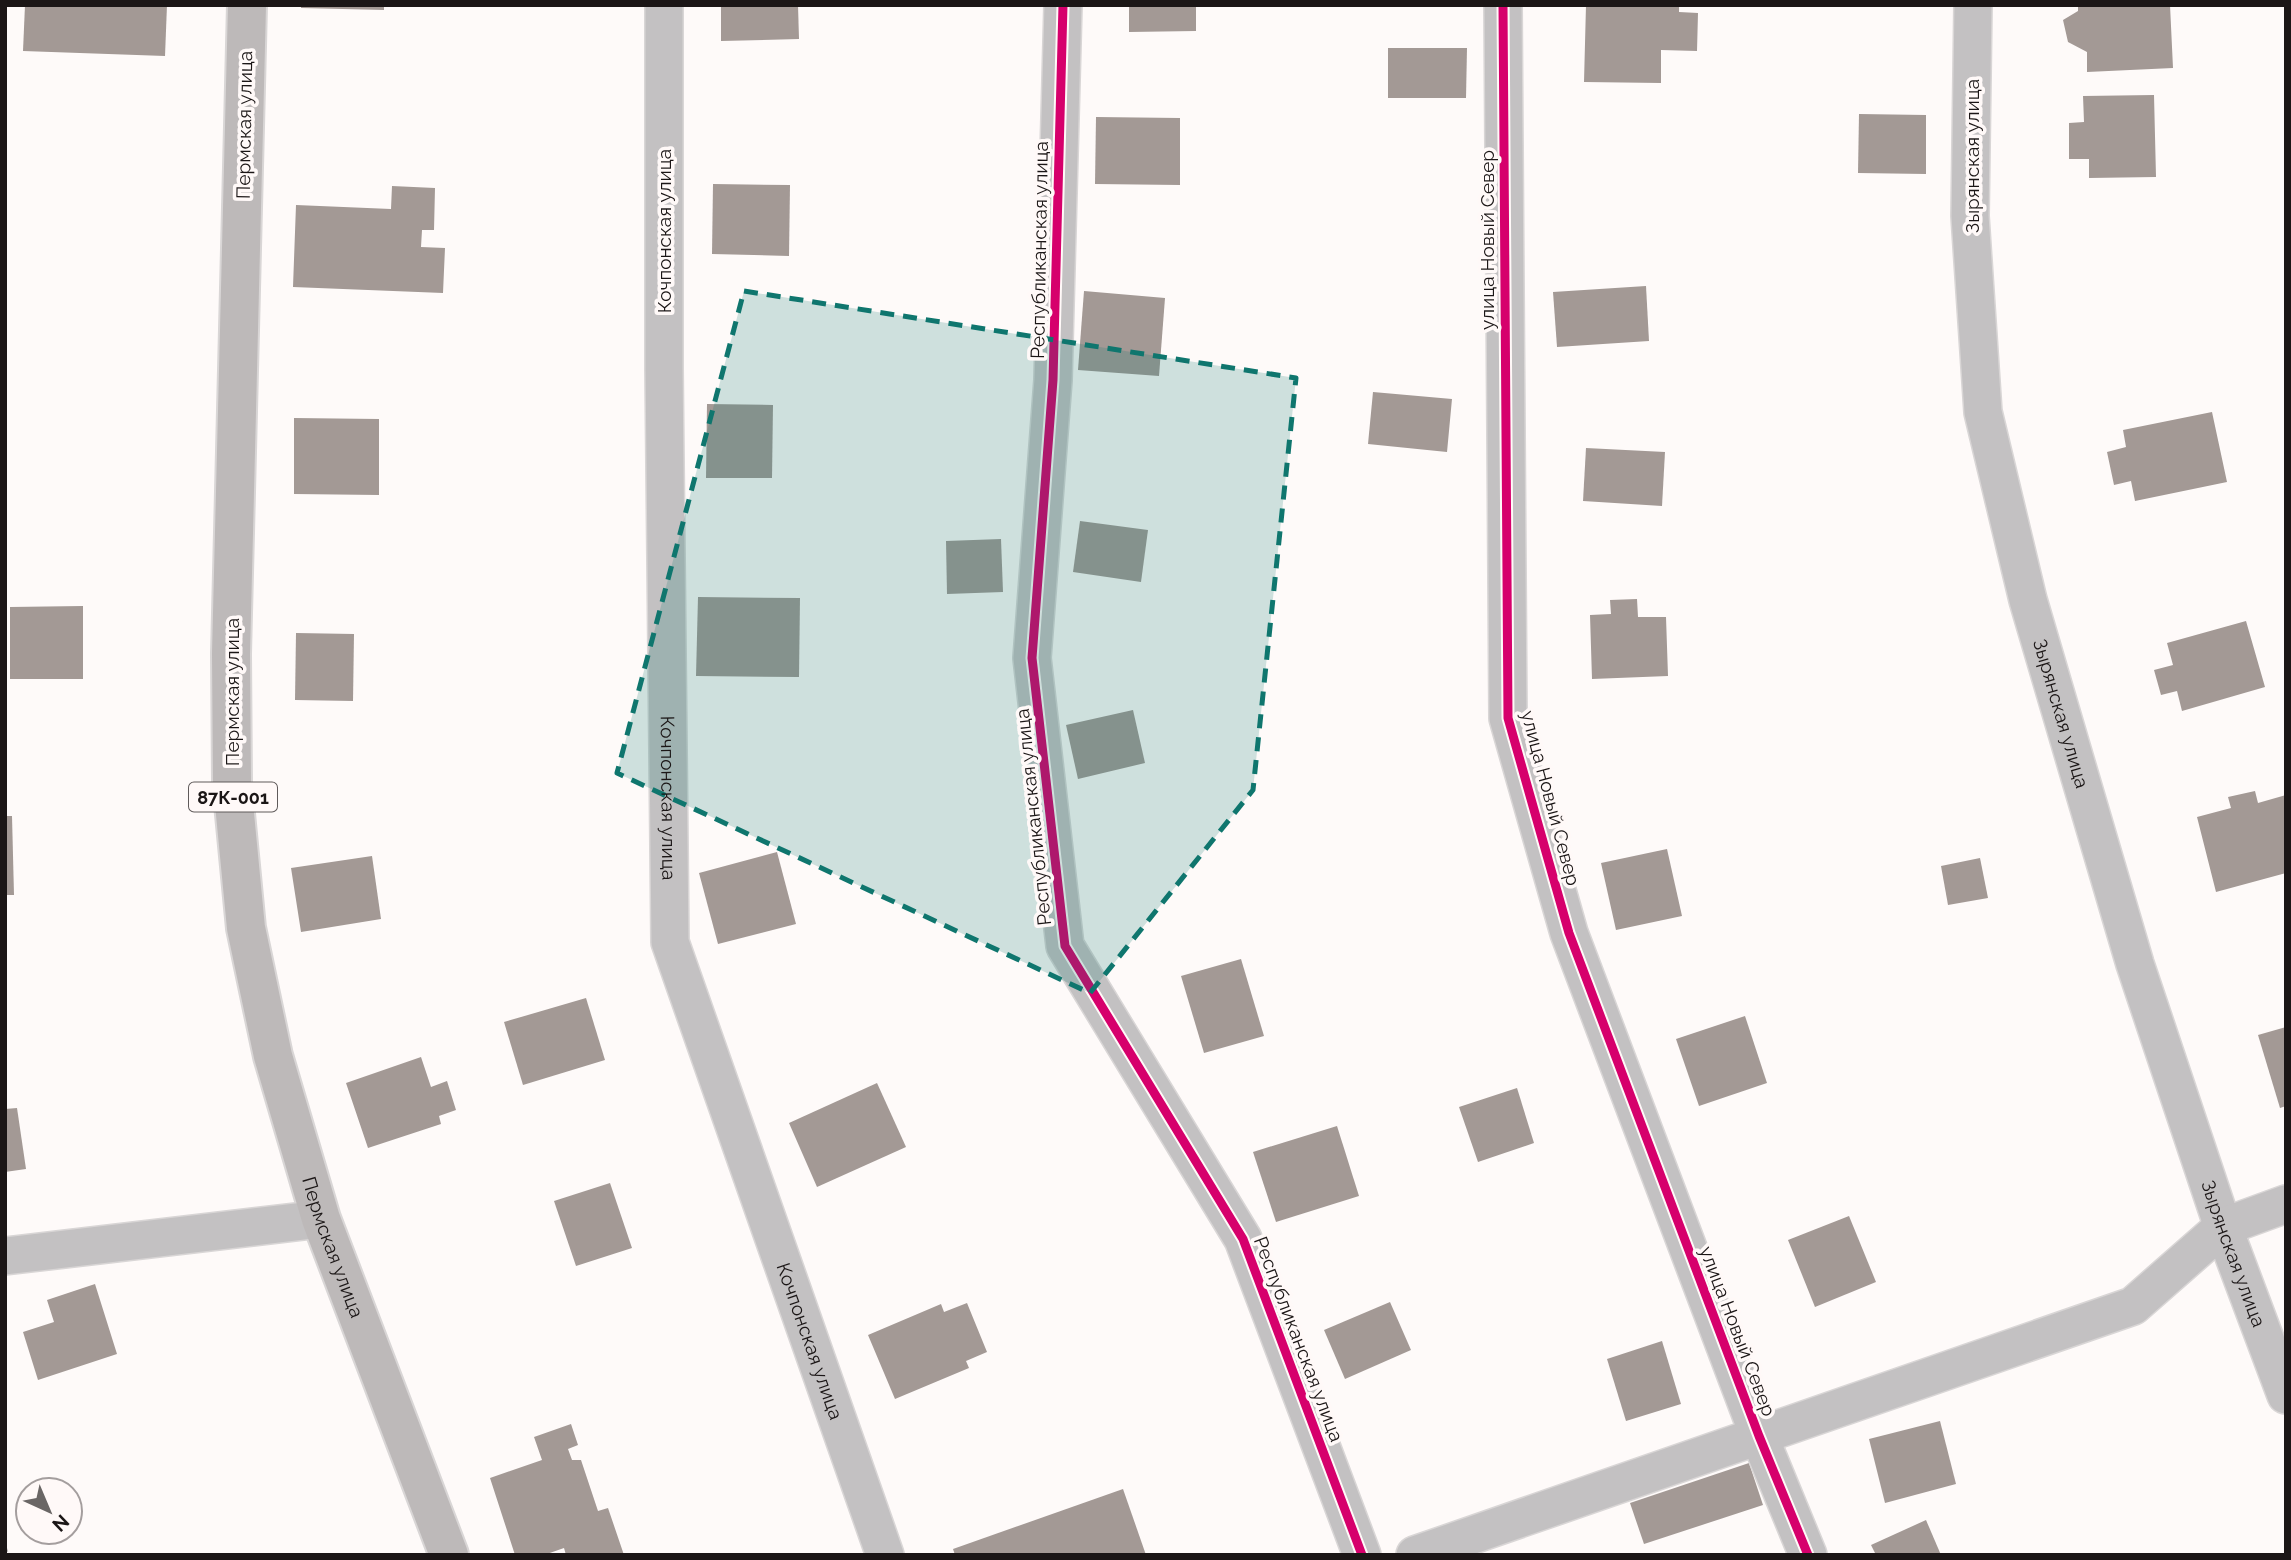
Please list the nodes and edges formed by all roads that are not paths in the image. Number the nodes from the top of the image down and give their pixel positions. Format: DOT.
graph roads {
  1 [pos="247,5"];
  2 [pos="663,5"];
  3 [pos="1063,5"];
  4 [pos="1503,5"];
  5 [pos="1973,5"];
  6 [pos="2286,1204"];
  7 [pos="321,1219"];
  8 [pos="2223,1227"];
  9 [pos="5,1256"];
  10 [pos="2286,1395"];
  11 [pos="1759,1436"];
  12 [pos="449,1555"];
  13 [pos="885,1555"];
  14 [pos="1362,1555"];
  15 [pos="1415,1555"];
  16 [pos="1808,1555"];
  1 -- 7 [label="main road, Пермская улица / 87К-001"];
  2 -- 13 [label="street, Кочпонская улица"];
  3 -- 14 [label="street, Республиканская улица"];
  4 -- 11 [label="street, улица Новый Север"];
  5 -- 8 [label="street, Зырянская улица"];
  6 -- 8 [label="street"];
  7 -- 9 [label="street"];
  7 -- 12 [label="main road, Пермская улица / 87К-001"];
  8 -- 10 [label="street, Зырянская улица"];
  8 -- 11 [label="street"];
  11 -- 15 [label="street"];
  11 -- 16 [label="street, улица Новый Север"];
}
